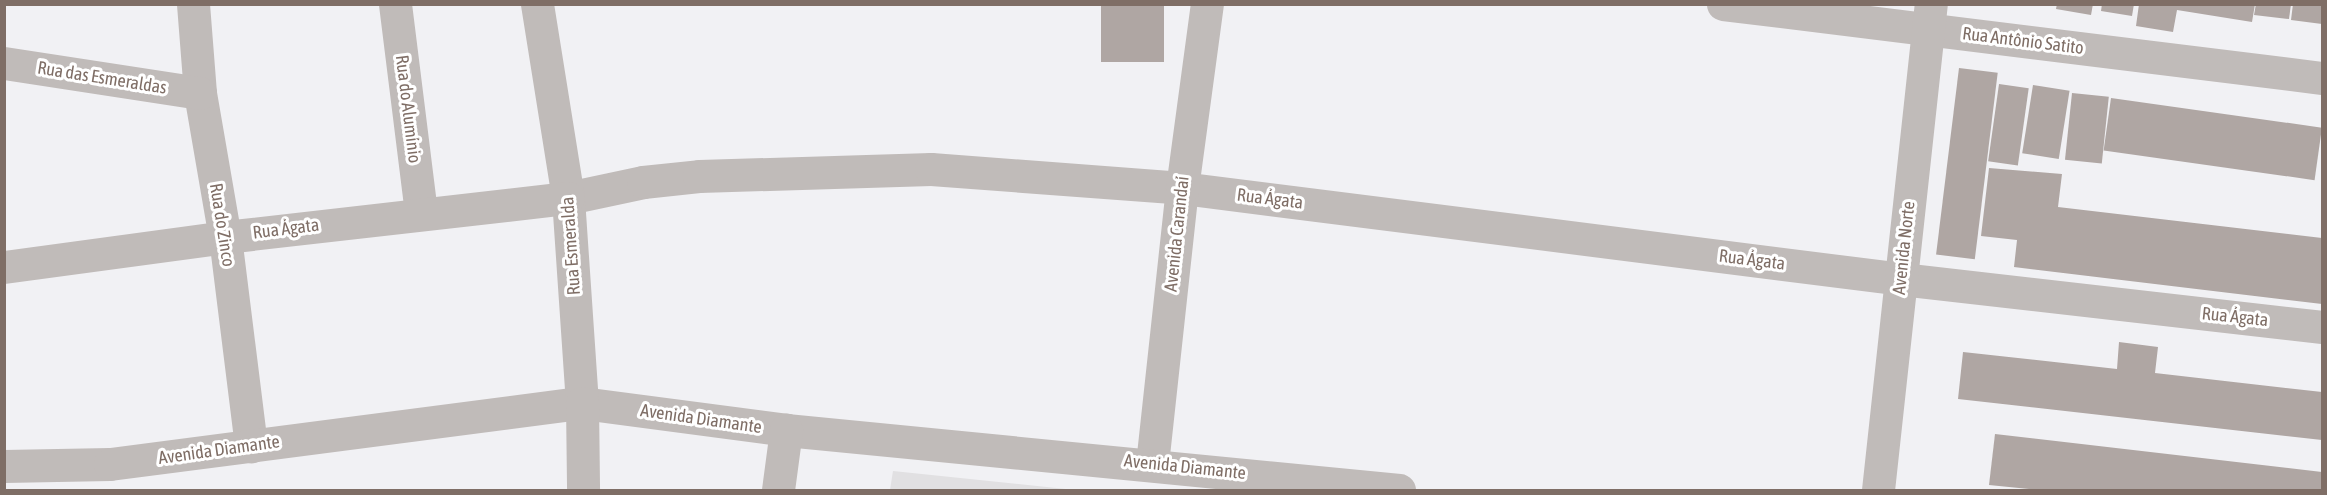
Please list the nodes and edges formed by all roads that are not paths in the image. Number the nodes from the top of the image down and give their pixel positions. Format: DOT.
graph roads {
  1 [pos="193,4"];
  2 [pos="395,4"];
  3 [pos="537,4"];
  4 [pos="1207,4"];
  5 [pos="1723,4"];
  6 [pos="1930,17"];
  7 [pos="4,63"];
  8 [pos="2322,78"];
  9 [pos="200,93"];
  10 [pos="1182,188"];
  11 [pos="568,198"];
  12 [pos="421,213"];
  13 [pos="225,237"];
  14 [pos="4,267"];
  15 [pos="1900,279"];
  16 [pos="2322,327"];
  17 [pos="582,403"];
  18 [pos="786,430"];
  19 [pos="251,446"];
  20 [pos="1152,464"];
  21 [pos="4,466"];
  22 [pos="112,477"];
  23 [pos="583,490"];
  24 [pos="778,490"];
  25 [pos="1399,490"];
  26 [pos="1878,490"];
  1 -- 9 [label="street, Rua do Zinco"];
  2 -- 12 [label="street, Rua do Alumínio"];
  3 -- 11 [label="street, Rua Esmeralda"];
  4 -- 10 [label="street, Avenida Carandaí"];
  5 -- 6 [label="street, Rua Antônio Satito"];
  6 -- 8 [label="street, Rua Antônio Satito"];
  6 -- 15 [label="street, Avenida Norte"];
  7 -- 9 [label="street, Rua das Esmeraldas"];
  9 -- 13 [label="street, Rua do Zinco"];
  10 -- 11 [label="street, Rua Ágata"];
  10 -- 15 [label="street, Rua Ágata"];
  10 -- 20 [label="street, Avenida Carandaí"];
  11 -- 12 [label="street, Rua Ágata"];
  11 -- 17 [label="street, Rua Esmeralda"];
  12 -- 13 [label="street, Rua Ágata"];
  13 -- 14 [label="street, Rua Ágata"];
  13 -- 19 [label="street, Rua do Zinco"];
  15 -- 16 [label="street, Rua Ágata"];
  15 -- 26 [label="street, Avenida Norte"];
  17 -- 18 [label="street, Avenida Diamante"];
  17 -- 19 [label="street, Avenida Diamante"];
  17 -- 23 [label="street, Rua Esmeralda"];
  18 -- 20 [label="street, Avenida Diamante"];
  18 -- 24 [label="street"];
  19 -- 22 [label="street, Avenida Diamante"];
  20 -- 25 [label="street, Avenida Diamante"];
  21 -- 22 [label="street, Avenida Diamante"];
}
